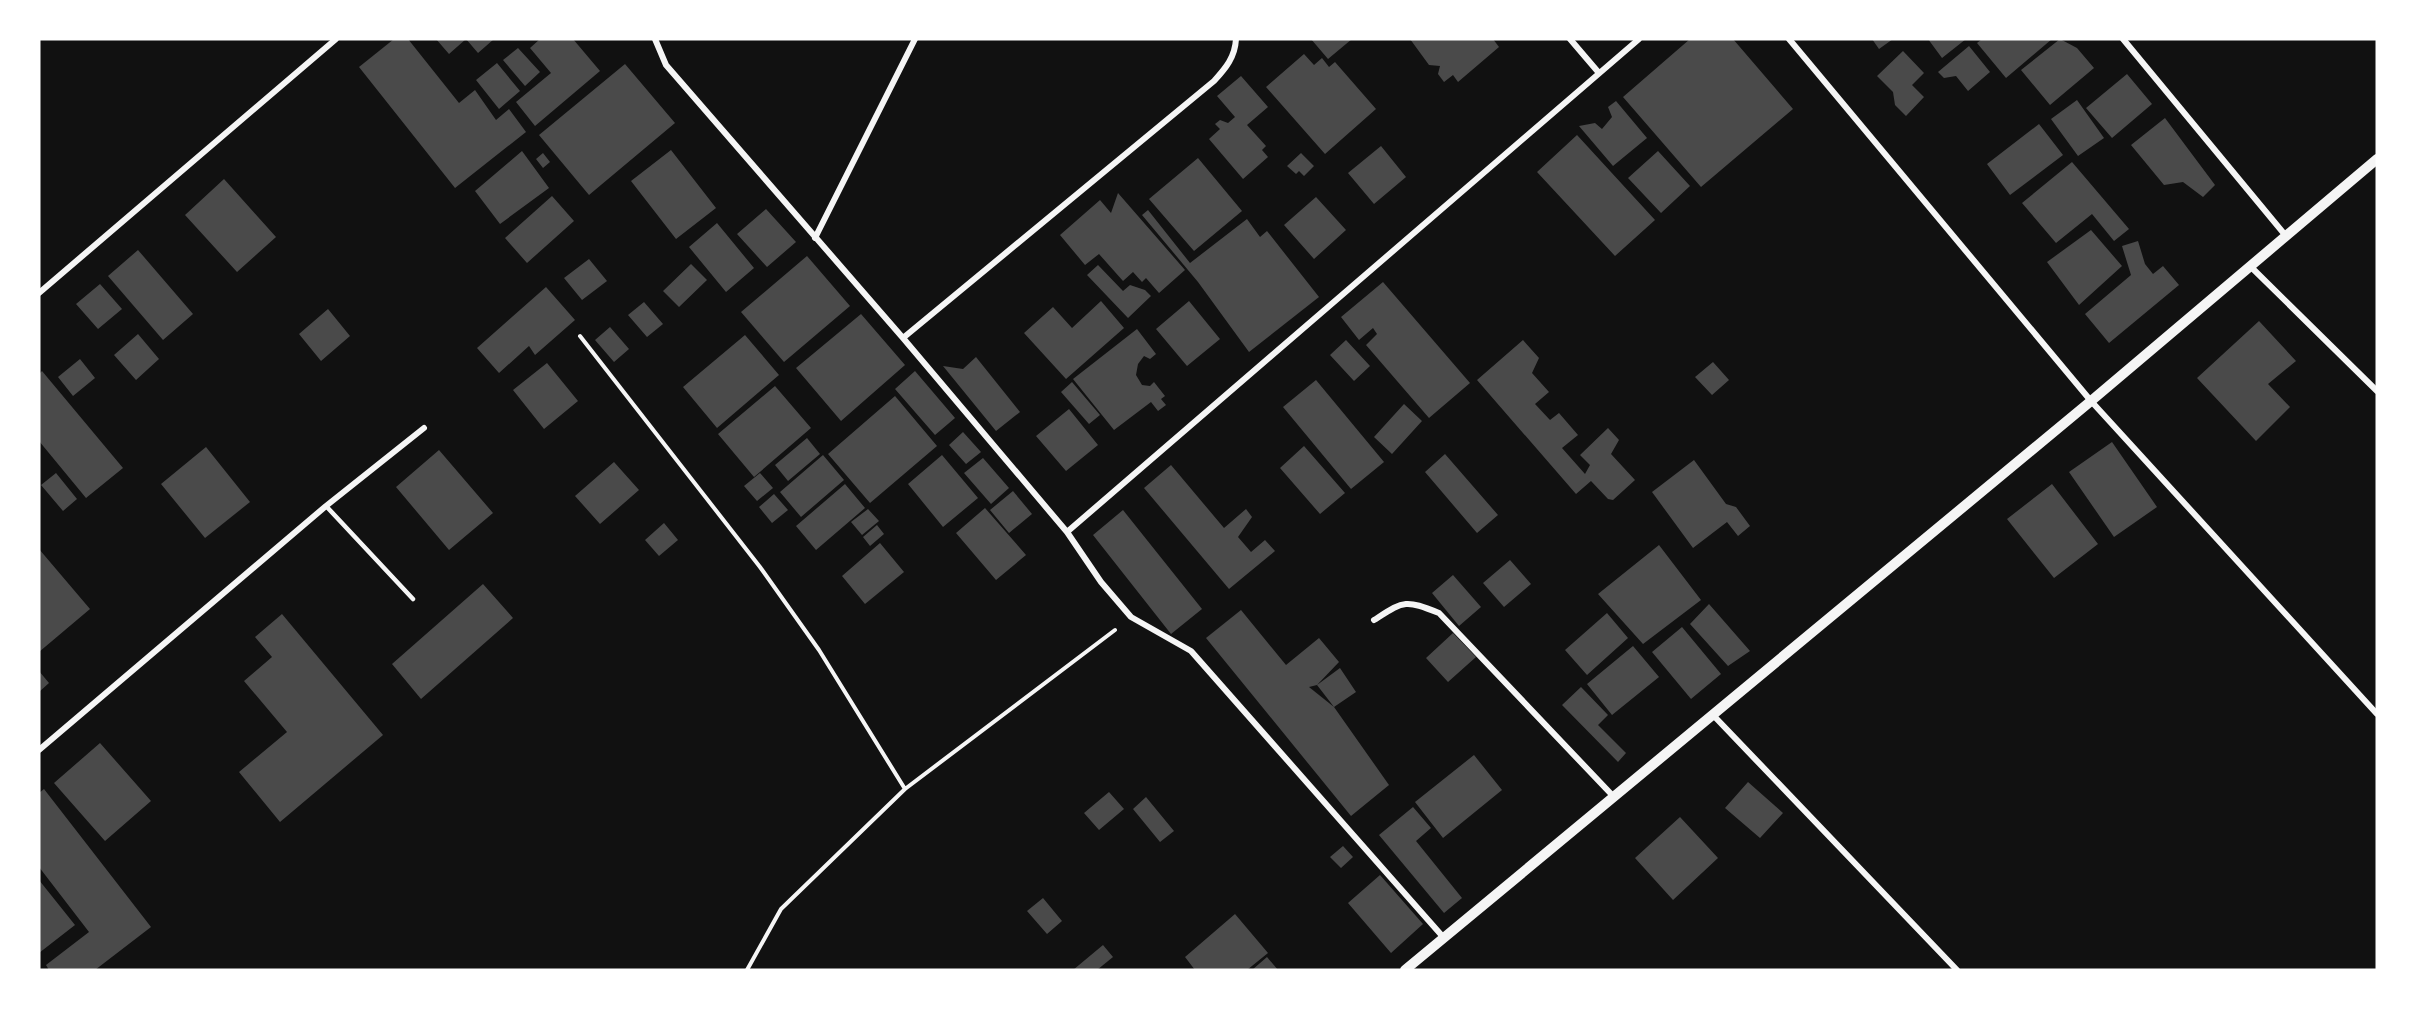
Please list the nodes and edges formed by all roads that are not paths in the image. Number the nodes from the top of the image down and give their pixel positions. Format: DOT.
graph roads {
  1 [pos="336,39"];
  2 [pos="655,39"];
  3 [pos="915,39"];
  4 [pos="1236,39"];
  5 [pos="1570,39"];
  6 [pos="1640,39"];
  7 [pos="1789,39"];
  8 [pos="2123,39"];
  9 [pos="1599,73"];
  10 [pos="2377,159"];
  11 [pos="2286,236"];
  12 [pos="815,238"];
  13 [pos="2250,266"];
  14 [pos="39,293"];
  15 [pos="903,338"];
  16 [pos="2377,391"];
  17 [pos="2091,401"];
  18 [pos="424,428"];
  19 [pos="326,506"];
  20 [pos="1067,532"];
  21 [pos="412,599"];
  22 [pos="1374,620"];
  23 [pos="2377,714"];
  24 [pos="1713,715"];
  25 [pos="39,750"];
  26 [pos="1614,797"];
  27 [pos="1444,938"];
  28 [pos="1405,970"];
  29 [pos="1957,970"];
  1 -- 14 [label="street"];
  2 -- 12 [label="street"];
  3 -- 12 [label="street"];
  4 -- 15 [label="street"];
  5 -- 9 [label="street"];
  6 -- 9 [label="street"];
  7 -- 17 [label="street"];
  8 -- 11 [label="street"];
  9 -- 20 [label="street"];
  10 -- 11 [label="street"];
  11 -- 13 [label="street"];
  12 -- 15 [label="street"];
  13 -- 16 [label="street"];
  13 -- 17 [label="street"];
  15 -- 20 [label="street"];
  17 -- 23 [label="street"];
  17 -- 24 [label="street"];
  18 -- 19 [label="street"];
  19 -- 21 [label="lane"];
  19 -- 25 [label="street"];
  20 -- 27 [label="street"];
  22 -- 26 [label="street"];
  24 -- 26 [label="street"];
  24 -- 29 [label="street"];
  26 -- 27 [label="street"];
  27 -- 28 [label="street"];
}
